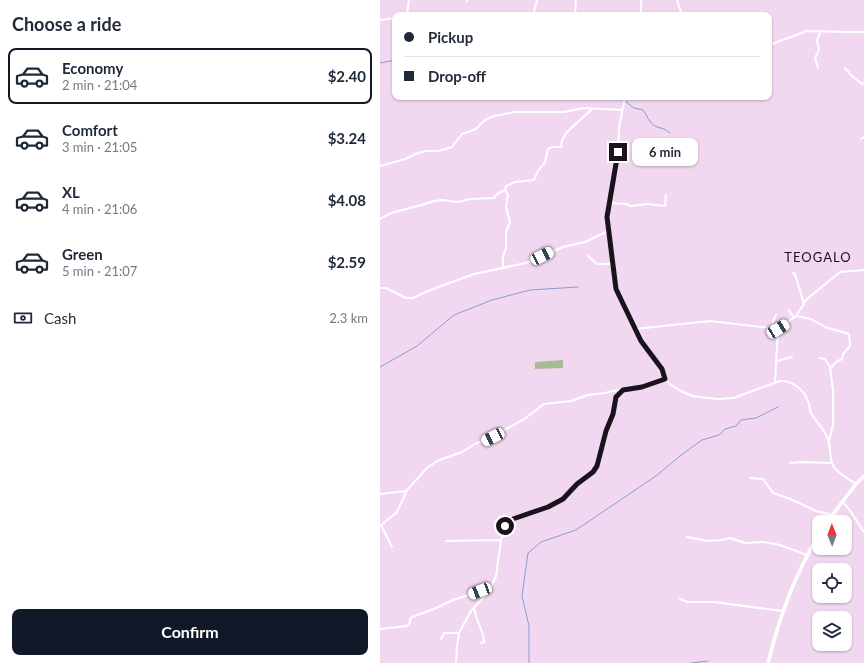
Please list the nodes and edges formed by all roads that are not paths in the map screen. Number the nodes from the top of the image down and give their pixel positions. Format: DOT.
graph roads {
  1 [pos="409,0"];
  2 [pos="537,0"];
  3 [pos="576,0"];
  4 [pos="642,0"];
  5 [pos="677,0"];
  6 [pos="407,12"];
  7 [pos="533,12"];
  8 [pos="575,12"];
  9 [pos="641,12"];
  10 [pos="681,12"];
  11 [pos="392,18"];
  12 [pos="380,20"];
  13 [pos="820,31"];
  14 [pos="864,32"];
  15 [pos="772,44"];
  16 [pos="818,68"];
  17 [pos="845,68"];
  18 [pos="864,83"];
  19 [pos="624,100"];
  20 [pos="592,109"];
  21 [pos="622,110"];
  22 [pos="864,137"];
  23 [pos="861,139"];
  24 [pos="380,166"];
  25 [pos="505,190"];
  26 [pos="666,195"];
  27 [pos="609,203"];
  28 [pos="380,219"];
  29 [pos="608,231"];
  30 [pos="588,256"];
  31 [pos="612,264"];
  32 [pos="504,267"];
  33 [pos="864,270"];
  34 [pos="793,273"];
  35 [pos="380,288"];
  36 [pos="804,304"];
  37 [pos="789,310"];
  38 [pos="776,315"];
  39 [pos="796,316"];
  40 [pos="794,318"];
  41 [pos="635,329"];
  42 [pos="770,329"];
  43 [pos="778,329"];
  44 [pos="792,357"];
  45 [pos="820,358"];
  46 [pos="777,360"];
  47 [pos="830,369"];
  48 [pos="665,379"];
  49 [pos="775,383"];
  50 [pos="623,390"];
  51 [pos="829,441"];
  52 [pos="790,462"];
  53 [pos="832,463"];
  54 [pos="864,476"];
  55 [pos="750,478"];
  56 [pos="856,484"];
  57 [pos="406,491"];
  58 [pos="380,494"];
  59 [pos="843,501"];
  60 [pos="832,515"];
  61 [pos="381,526"];
  62 [pos="864,532"];
  63 [pos="687,537"];
  64 [pos="501,540"];
  65 [pos="446,541"];
  66 [pos="812,546"];
  67 [pos="392,547"];
  68 [pos="807,555"];
  69 [pos="491,588"];
  70 [pos="680,599"];
  71 [pos="474,607"];
  72 [pos="782,611"];
  73 [pos="380,629"];
  74 [pos="459,633"];
  75 [pos="441,639"];
  76 [pos="481,643"];
  77 [pos="456,663"];
  78 [pos="768,663"];
  1 -- 6 [label="street"];
  2 -- 7 [label="street"];
  3 -- 8 [label="street"];
  4 -- 9 [label="street"];
  5 -- 10 [label="street"];
  11 -- 12 [label="street"];
  13 -- 14 [label="street"];
  13 -- 15 [label="street"];
  13 -- 16 [label="street"];
  17 -- 18 [label="street"];
  19 -- 21 [label="street"];
  20 -- 21 [label="street"];
  20 -- 24 [label="street"];
  20 -- 25 [label="street"];
  21 -- 27 [label="street"];
  22 -- 23 [label="street"];
  25 -- 28 [label="street"];
  25 -- 32 [label="street"];
  26 -- 27 [label="street"];
  27 -- 29 [label="street"];
  29 -- 31 [label="street"];
  29 -- 32 [label="street"];
  30 -- 31 [label="street"];
  31 -- 41 [label="street"];
  32 -- 35 [label="street"];
  33 -- 36 [label="street"];
  34 -- 36 [label="street"];
  36 -- 39 [label="street"];
  37 -- 40 [label="street"];
  38 -- 42 [label="street"];
  39 -- 40 [label="street"];
  39 -- 47 [label="street"];
  40 -- 43 [label="street"];
  41 -- 42 [label="street"];
  41 -- 48 [label="street"];
  42 -- 43 [label="street"];
  43 -- 46 [label="street"];
  44 -- 46 [label="street"];
  45 -- 47 [label="street"];
  46 -- 49 [label="street"];
  47 -- 51 [label="street"];
  48 -- 49 [label="street"];
  48 -- 50 [label="street"];
  49 -- 51 [label="street"];
  50 -- 57 [label="street"];
  50 -- 64 [label="street"];
  51 -- 53 [label="street"];
  52 -- 53 [label="street"];
  53 -- 56 [label="street"];
  54 -- 56 [label="main road"];
  55 -- 60 [label="street"];
  56 -- 59 [label="main road"];
  57 -- 58 [label="street"];
  57 -- 61 [label="street"];
  59 -- 60 [label="main road"];
  59 -- 62 [label="street"];
  61 -- 67 [label="street"];
  63 -- 68 [label="street"];
  64 -- 65 [label="street"];
  64 -- 69 [label="street"];
  66 -- 68 [label="main road"];
  68 -- 72 [label="main road"];
  69 -- 71 [label="street"];
  69 -- 73 [label="street"];
  70 -- 72 [label="street"];
  71 -- 74 [label="street"];
  71 -- 76 [label="street"];
  72 -- 78 [label="main road"];
  74 -- 75 [label="street"];
  74 -- 77 [label="street"];
}
